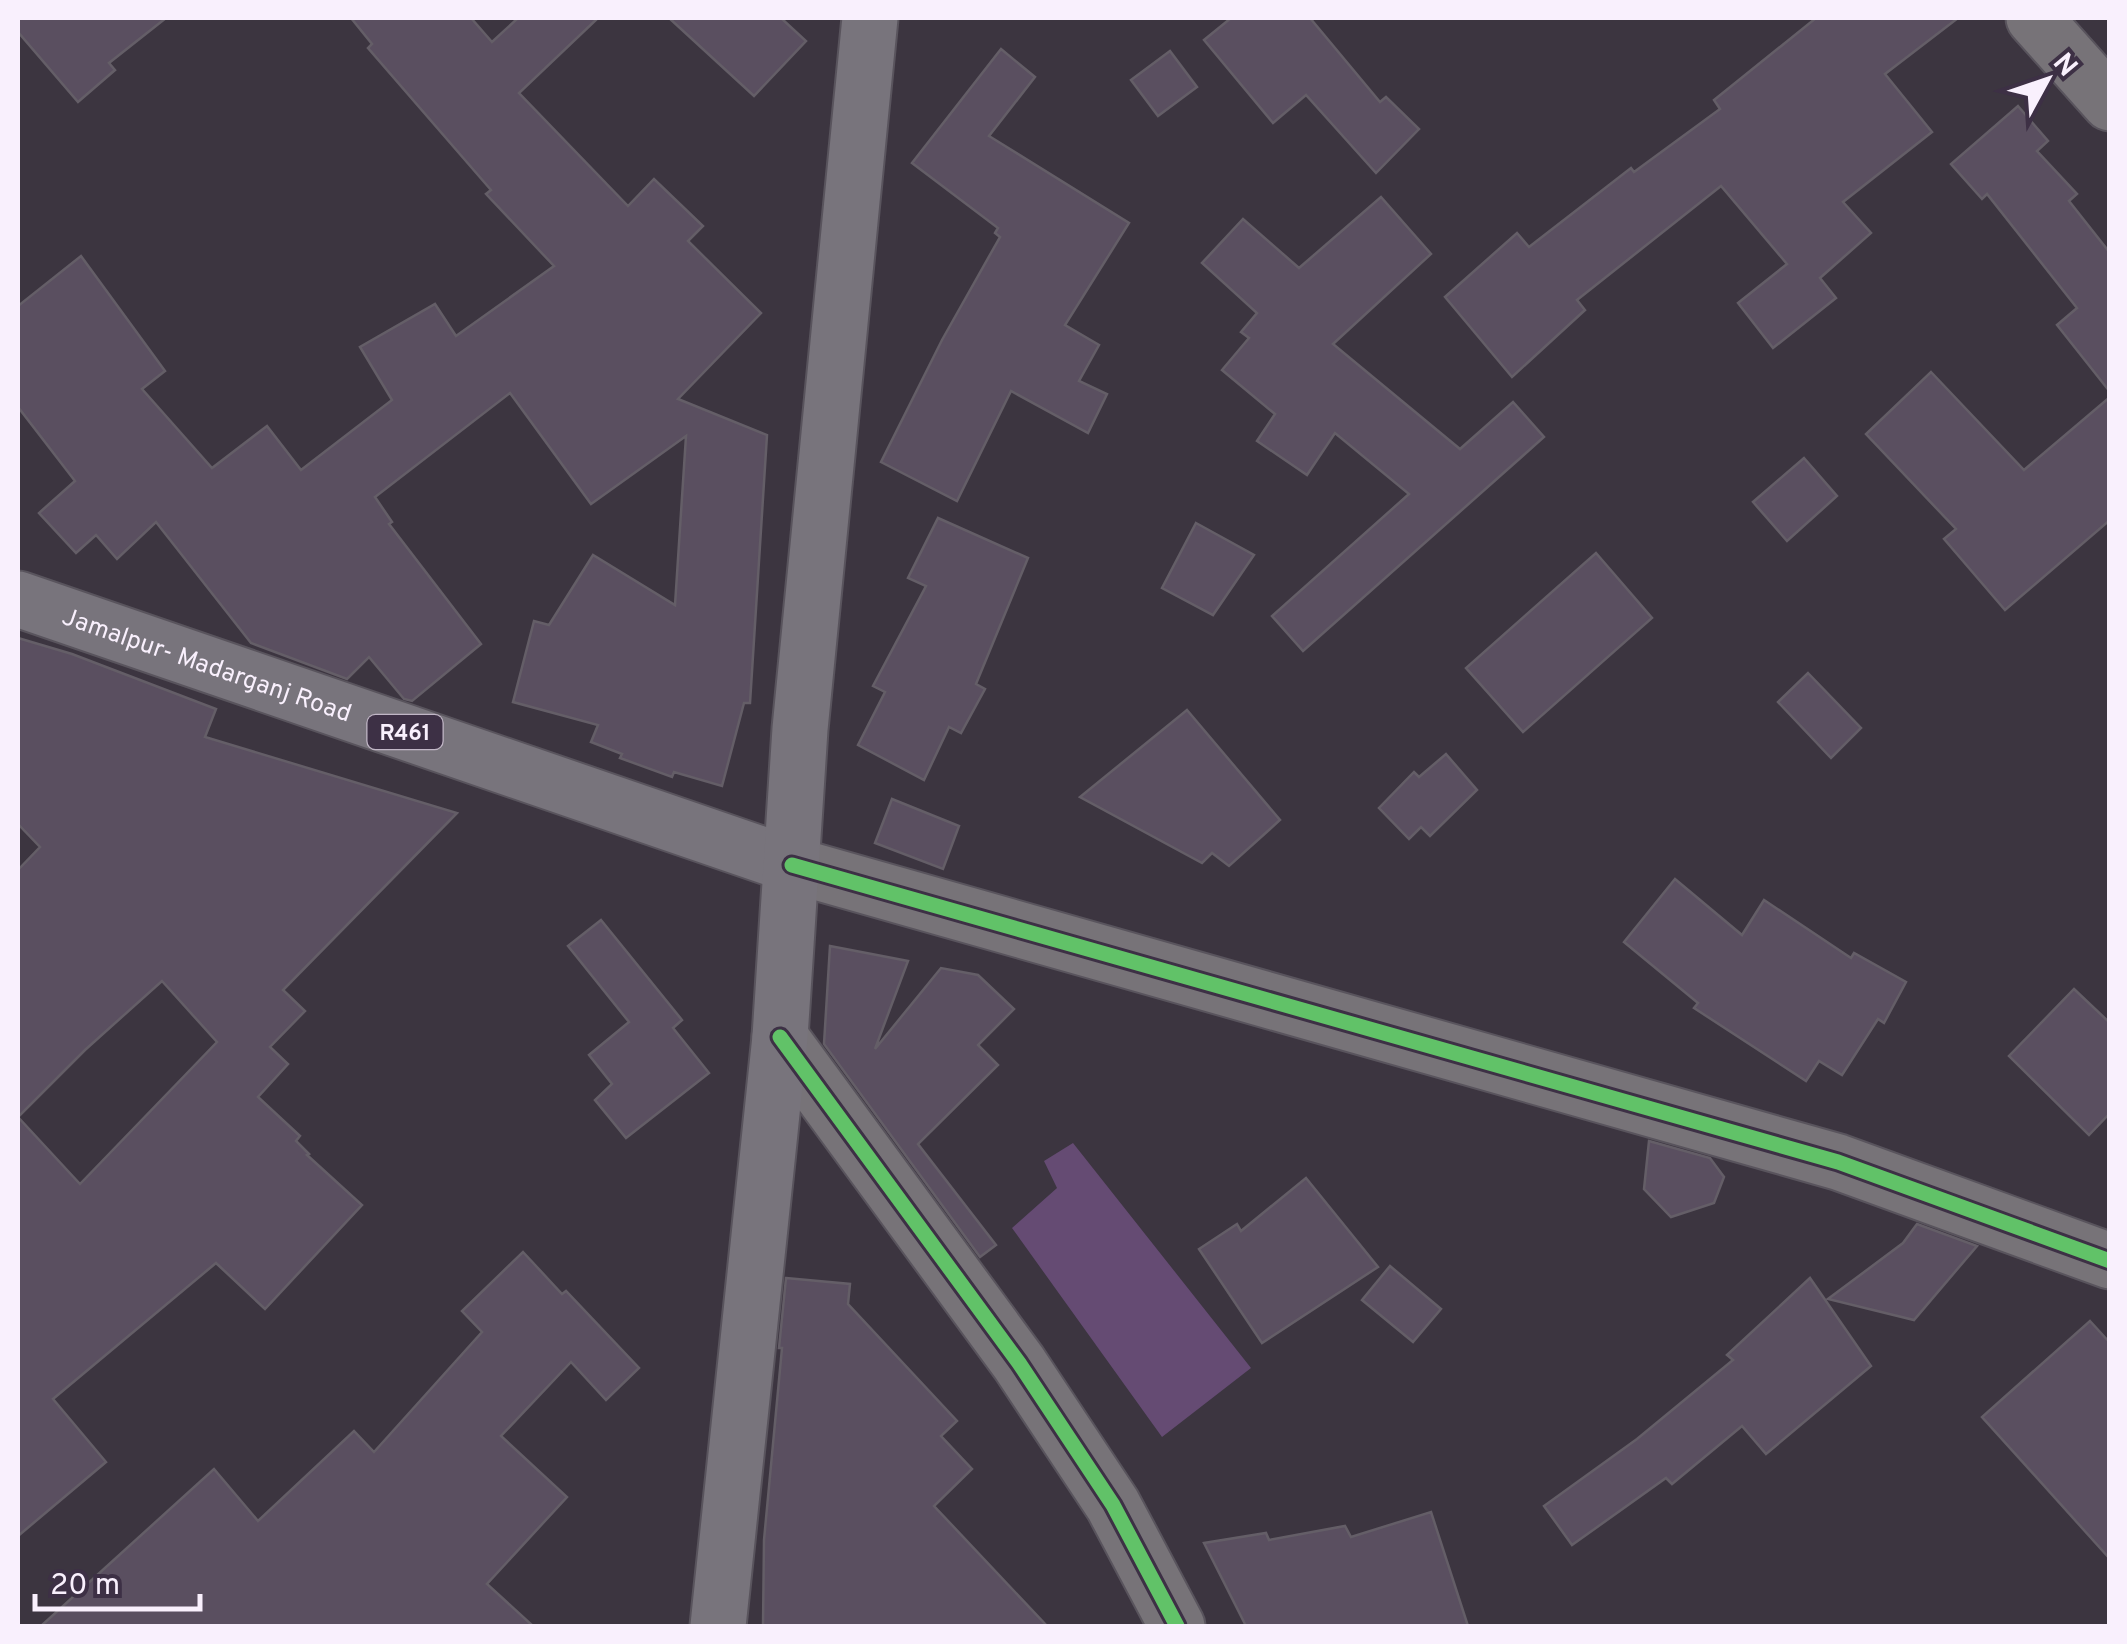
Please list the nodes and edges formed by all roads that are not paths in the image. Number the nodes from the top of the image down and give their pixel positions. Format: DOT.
graph roads {
  1 [pos="870,18"];
  2 [pos="2034,18"];
  3 [pos="2110,103"];
  4 [pos="18,598"];
  5 [pos="792,865"];
  6 [pos="780,1037"];
  7 [pos="2110,1261"];
  8 [pos="718,1626"];
  9 [pos="1178,1626"];
  1 -- 5 [label="main road"];
  2 -- 3 [label="street"];
  4 -- 5 [label="main road, Jamalpur- Madarganj Road / R461"];
  5 -- 6 [label="main road"];
  5 -- 7 [label="street"];
  6 -- 8 [label="main road"];
  6 -- 9 [label="street"];
}
